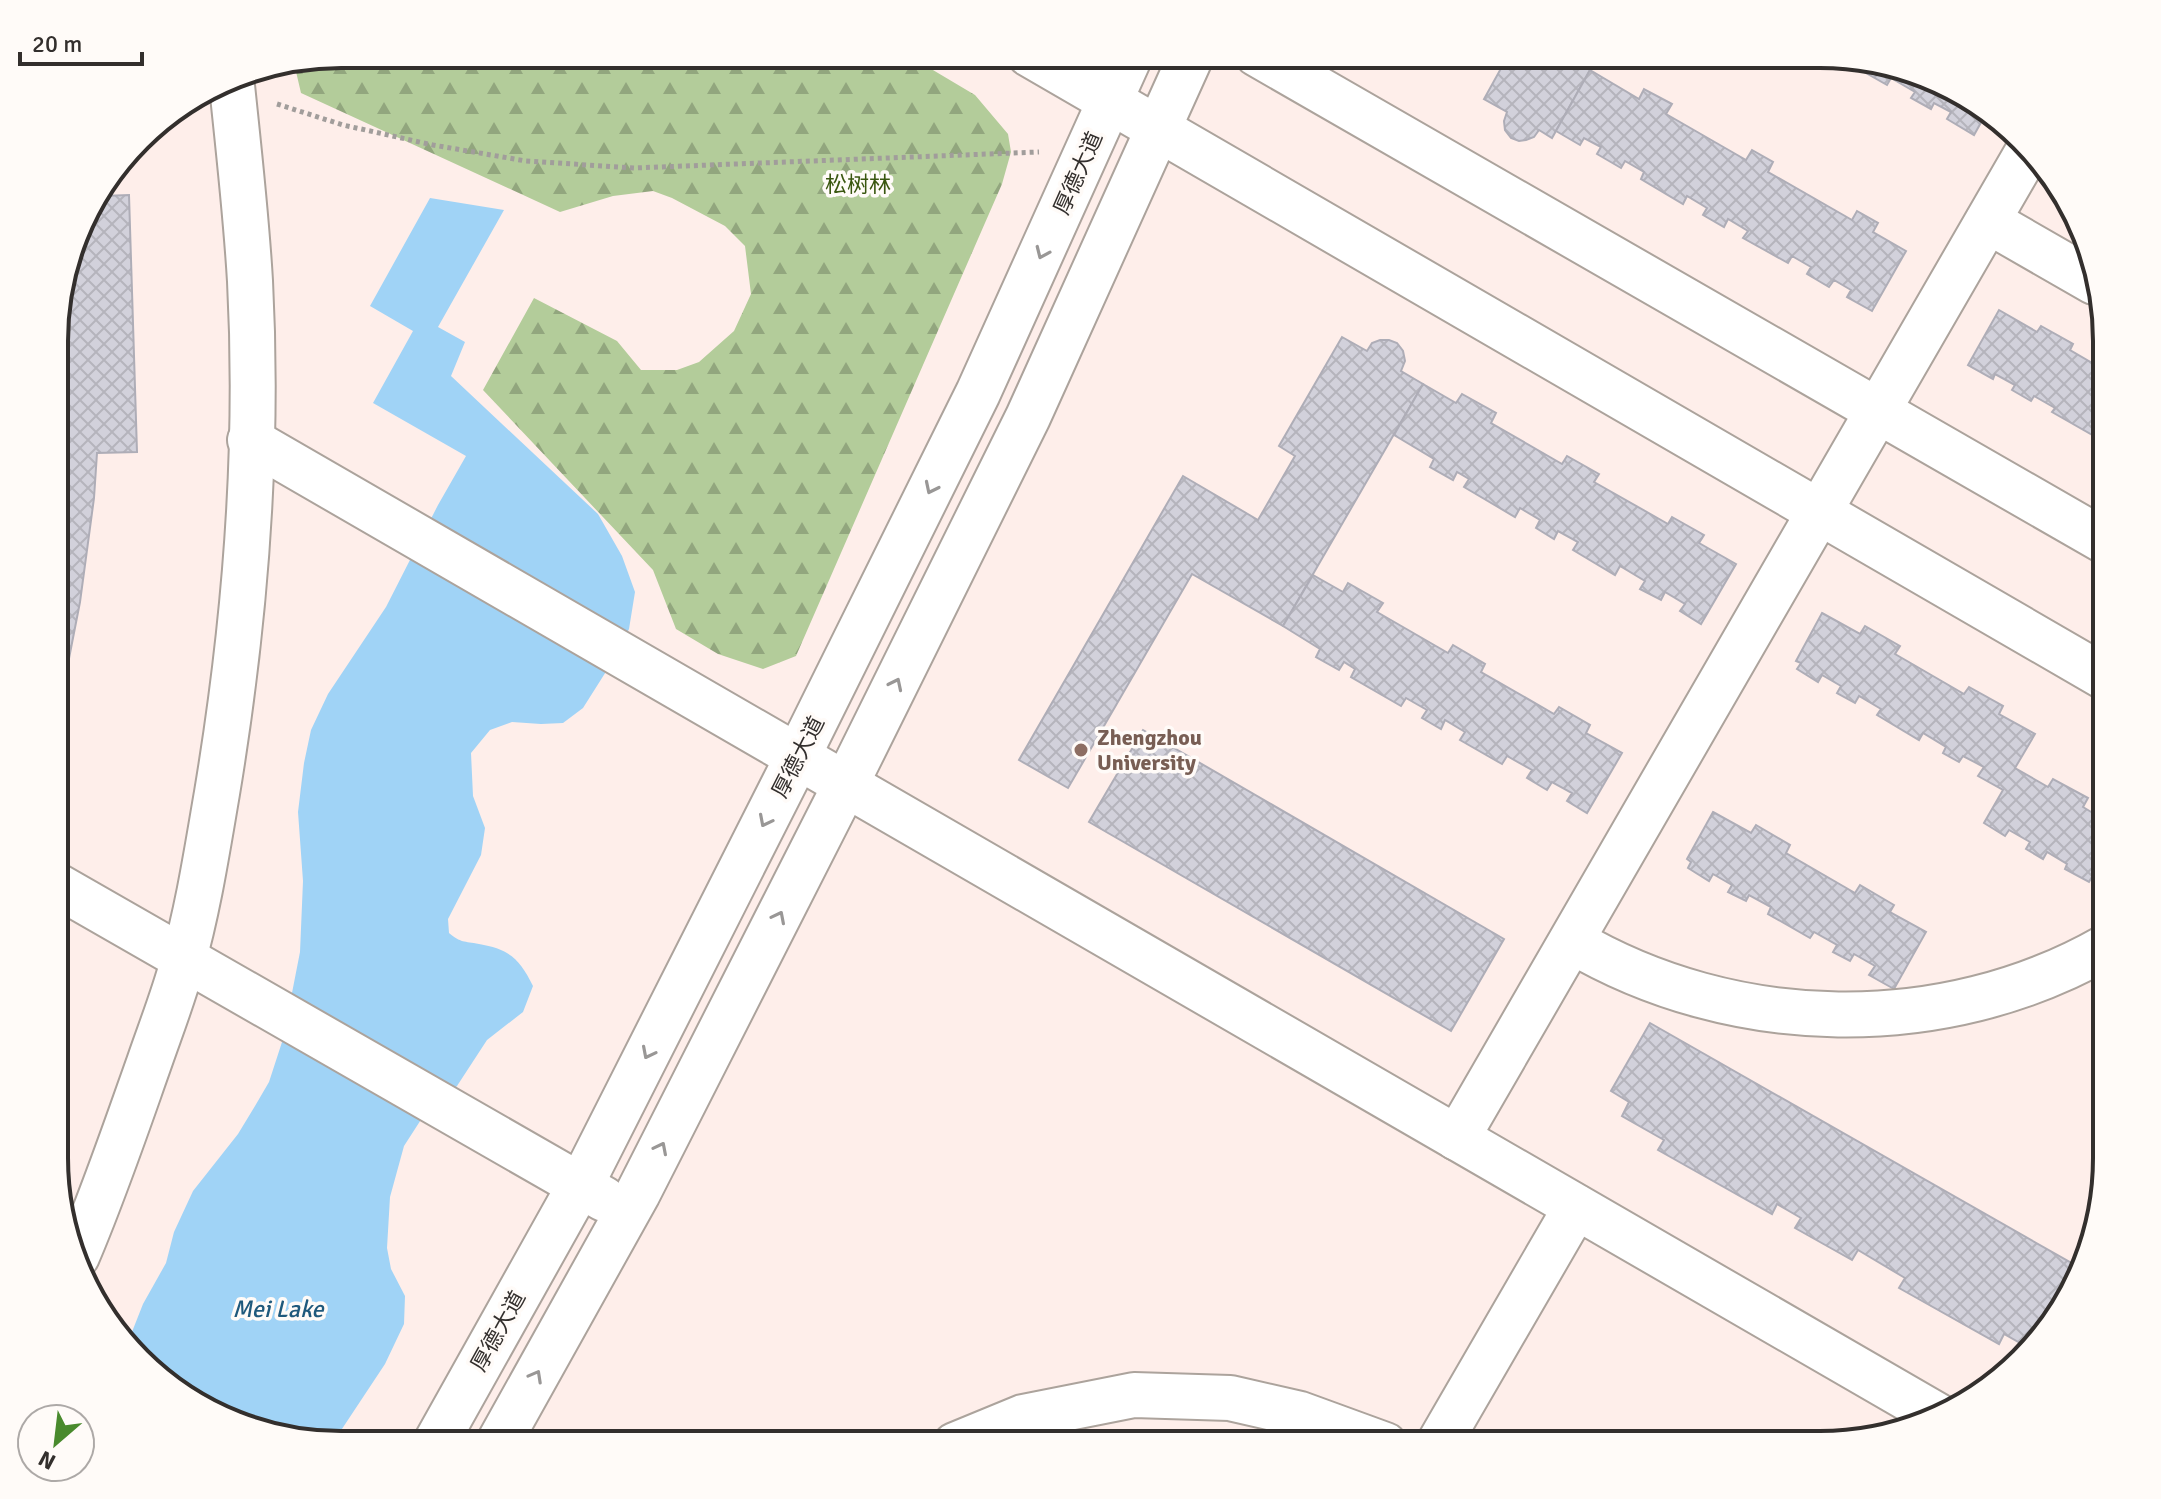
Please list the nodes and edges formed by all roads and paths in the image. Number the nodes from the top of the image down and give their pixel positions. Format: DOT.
graph roads {
  1 [pos="1054,68"];
  2 [pos="1125,69"];
  3 [pos="1185,69"];
  4 [pos="1282,69"];
  5 [pos="242,87"];
  6 [pos="233,91"];
  7 [pos="1110,101"];
  8 [pos="1158,129"];
  9 [pos="1088,151"];
  10 [pos="2023,159"];
  11 [pos="1988,221"];
  12 [pos="2085,277"];
  13 [pos="1878,411"];
  14 [pos="250,440"];
  15 [pos="1819,512"];
  16 [pos="2092,534"];
  17 [pos="2092,670"];
  18 [pos="798,756"];
  19 [pos="846,784"];
  20 [pos="69,892"];
  21 [pos="1572,941"];
  22 [pos="2092,955"];
  23 [pos="184,958"];
  24 [pos="1457,1138"];
  25 [pos="580,1185"];
  26 [pos="1576,1207"];
  27 [pos="627,1212"];
  28 [pos="81,1244"];
  29 [pos="1926,1409"];
  30 [pos="443,1430"];
  31 [pos="506,1430"];
  32 [pos="990,1430"];
  33 [pos="1346,1431"];
  34 [pos="1446,1431"];
  1 -- 7 [label="lane"];
  2 -- 7 [label="lane, 厚德大道"];
  3 -- 8 [label="lane"];
  4 -- 13 [label="lane"];
  5 -- 9 [label="path"];
  6 -- 14 [label="lane"];
  7 -- 8 [label="lane"];
  7 -- 9 [label="lane, 厚德大道"];
  8 -- 15 [label="lane"];
  19 -- 8 [label="lane, one-way"];
  9 -- 18 [label="lane, 厚德大道, one-way"];
  10 -- 11 [label="lane"];
  11 -- 12 [label="lane"];
  11 -- 13 [label="lane"];
  13 -- 15 [label="lane"];
  13 -- 16 [label="lane"];
  14 -- 18 [label="lane"];
  14 -- 23 [label="lane"];
  15 -- 17 [label="lane"];
  15 -- 21 [label="lane"];
  18 -- 19 [label="lane"];
  18 -- 25 [label="lane, 厚德大道, one-way"];
  19 -- 24 [label="lane"];
  27 -- 19 [label="lane, one-way"];
  20 -- 23 [label="lane"];
  21 -- 22 [label="lane"];
  21 -- 24 [label="lane"];
  23 -- 25 [label="lane"];
  23 -- 28 [label="lane"];
  24 -- 26 [label="lane"];
  25 -- 27 [label="lane"];
  25 -- 30 [label="lane, 厚德大道"];
  26 -- 29 [label="lane"];
  26 -- 34 [label="lane"];
  31 -- 27 [label="lane, one-way"];
  32 -- 33 [label="lane"];
}
